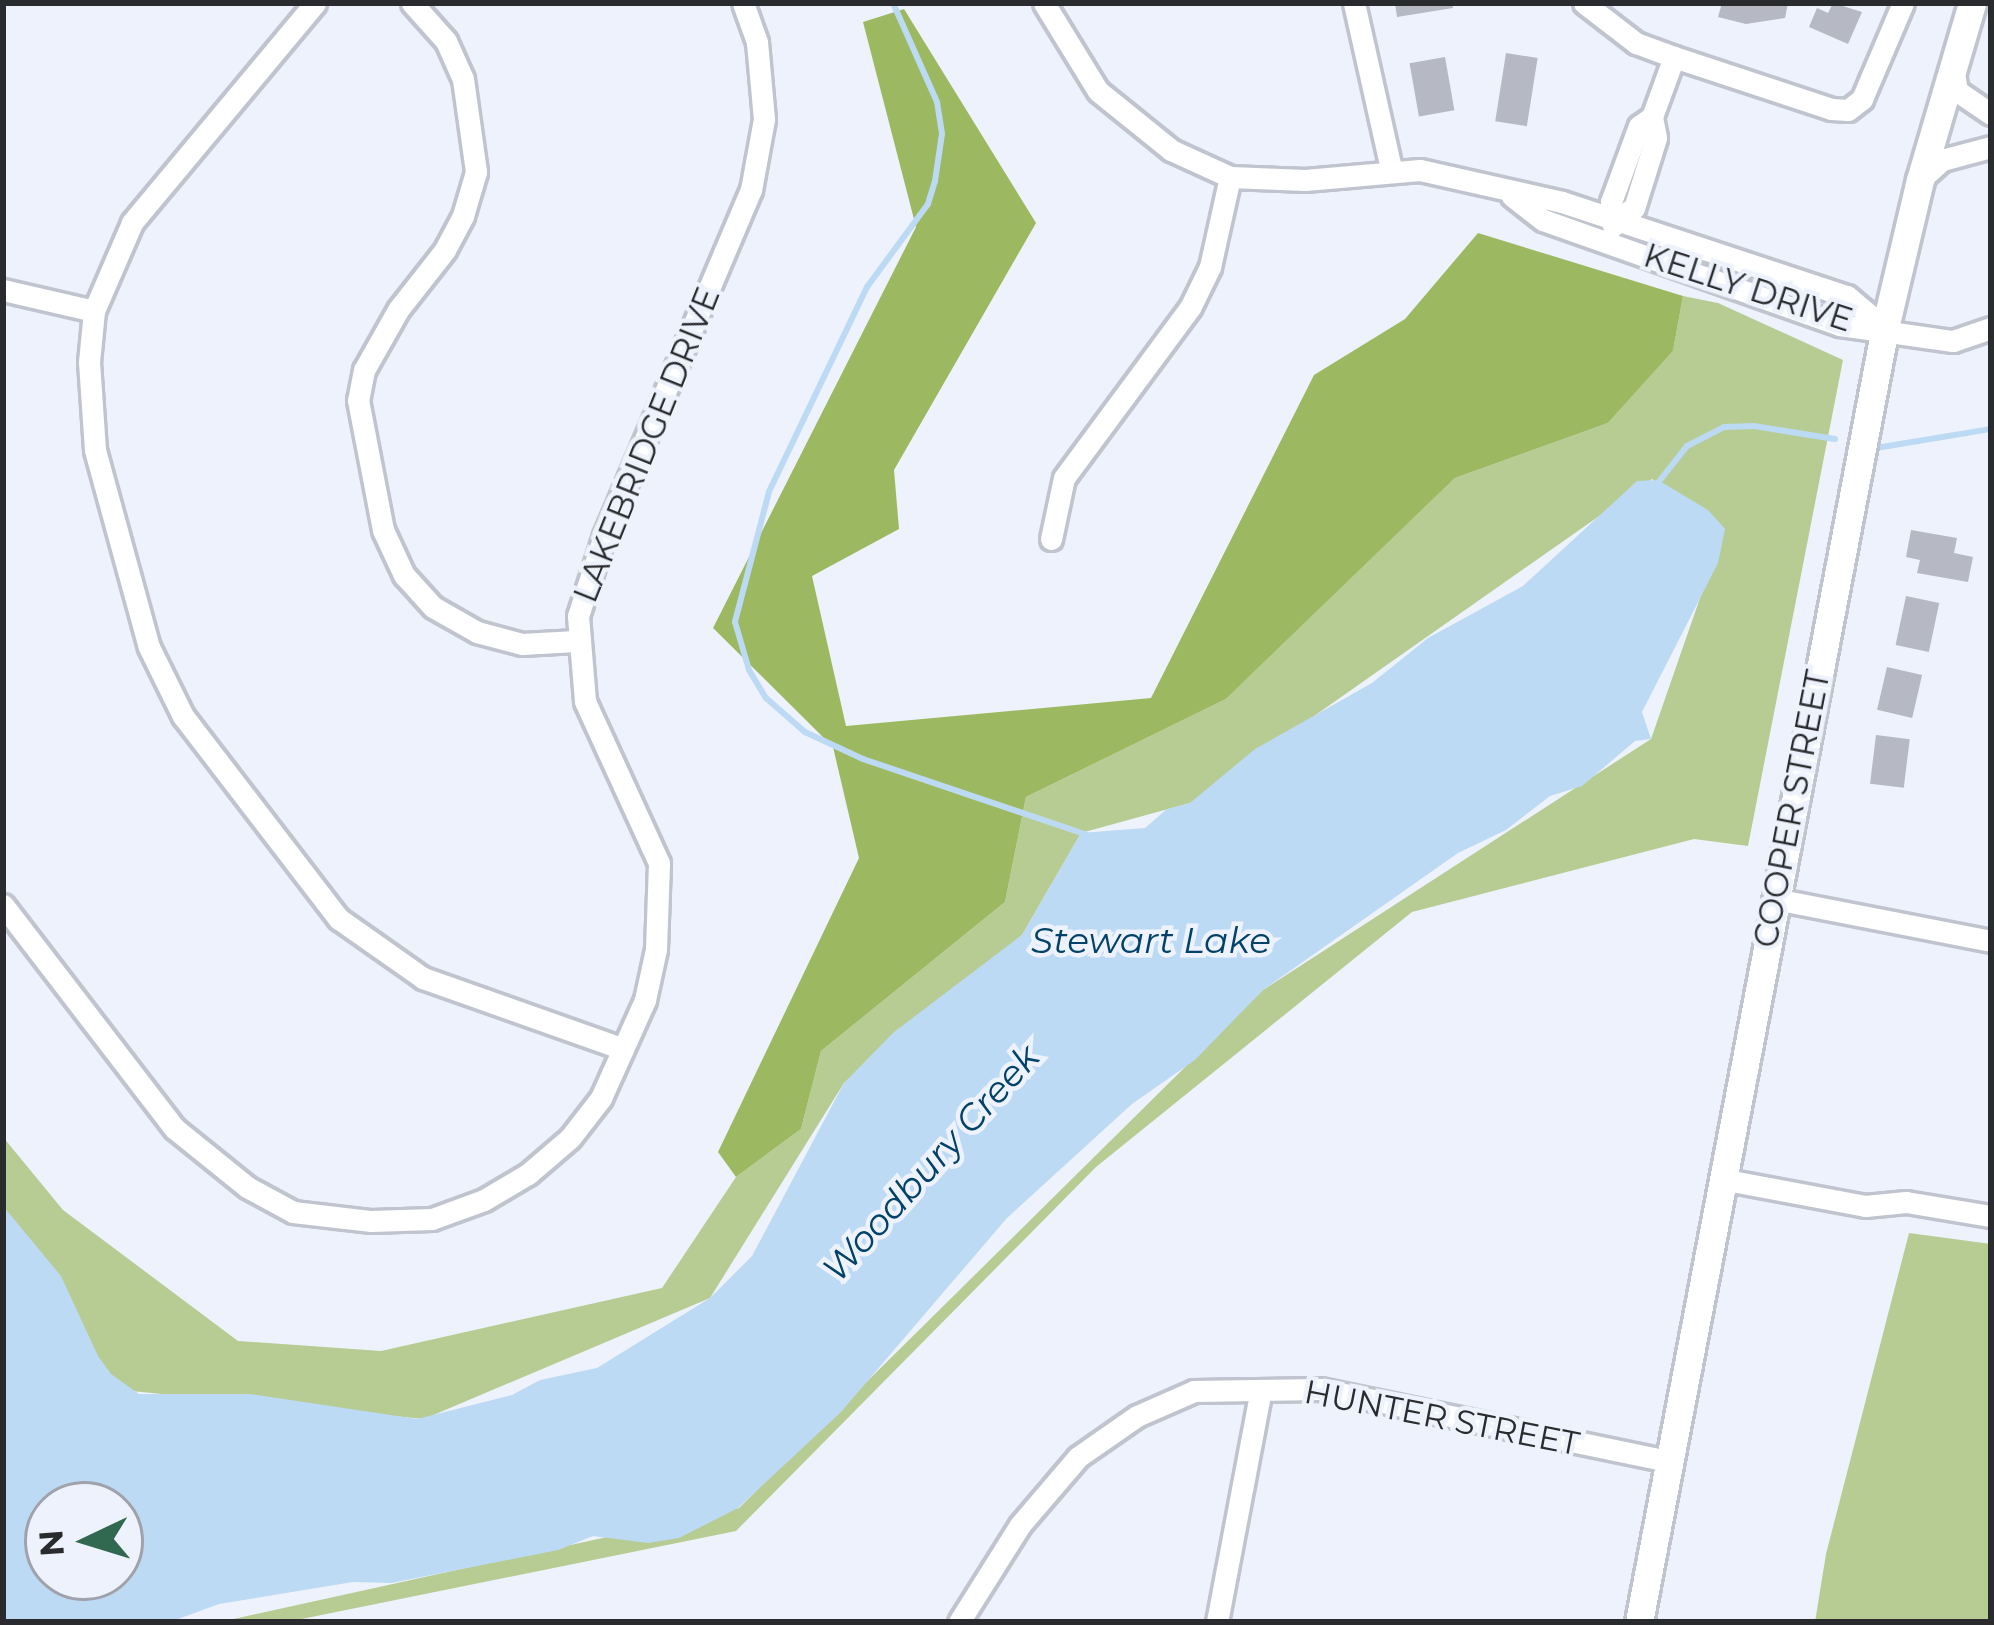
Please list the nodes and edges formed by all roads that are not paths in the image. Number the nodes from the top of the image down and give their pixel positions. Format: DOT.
graph roads {
  1 [pos="315,3"];
  2 [pos="412,3"];
  3 [pos="742,3"];
  4 [pos="1044,3"];
  5 [pos="1354,3"];
  6 [pos="1584,3"];
  7 [pos="1903,3"];
  8 [pos="1972,3"];
  9 [pos="1674,57"];
  10 [pos="1954,57"];
  11 [pos="1991,115"];
  12 [pos="1991,147"];
  13 [pos="1391,170"];
  14 [pos="1230,177"];
  15 [pos="1920,180"];
  16 [pos="1507,192"];
  17 [pos="1615,220"];
  18 [pos="1607,242"];
  19 [pos="3,290"];
  20 [pos="94,311"];
  21 [pos="1885,328"];
  22 [pos="1991,328"];
  23 [pos="1051,539"];
  24 [pos="576,641"];
  25 [pos="1774,899"];
  26 [pos="3,905"];
  27 [pos="1991,941"];
  28 [pos="623,1049"];
  29 [pos="1721,1178"];
  30 [pos="1991,1216"];
  31 [pos="1261,1390"];
  32 [pos="1667,1461"];
  33 [pos="959,1622"];
  34 [pos="1217,1622"];
  35 [pos="1640,1622"];
  1 -- 20 [label="street"];
  2 -- 24 [label="street"];
  3 -- 24 [label="street, LAKEBRIDGE DRIVE"];
  4 -- 14 [label="street, KELLY DRIVE"];
  5 -- 13 [label="street"];
  6 -- 9 [label="street"];
  7 -- 9 [label="street"];
  8 -- 10 [label="main road, COOPER STREET"];
  9 -- 17 [label="street"];
  10 -- 11 [label="street"];
  10 -- 15 [label="main road, COOPER STREET"];
  12 -- 15 [label="street"];
  13 -- 14 [label="street, KELLY DRIVE"];
  13 -- 16 [label="street, KELLY DRIVE"];
  14 -- 23 [label="street"];
  15 -- 21 [label="main road, COOPER STREET"];
  16 -- 17 [label="street, KELLY DRIVE"];
  16 -- 18 [label="street, KELLY DRIVE"];
  17 -- 18 [label="street"];
  17 -- 21 [label="street, KELLY DRIVE"];
  18 -- 21 [label="street, KELLY DRIVE"];
  19 -- 20 [label="street"];
  20 -- 28 [label="street"];
  21 -- 22 [label="street"];
  21 -- 25 [label="main road, COOPER STREET"];
  24 -- 28 [label="street, LAKEBRIDGE DRIVE"];
  25 -- 27 [label="street"];
  25 -- 29 [label="main road, COOPER STREET"];
  26 -- 28 [label="street, LAKEBRIDGE DRIVE"];
  29 -- 30 [label="street"];
  29 -- 32 [label="main road, COOPER STREET"];
  31 -- 32 [label="street, HUNTER STREET"];
  31 -- 33 [label="street, HUNTER STREET"];
  31 -- 34 [label="street"];
  32 -- 35 [label="main road, COOPER STREET"];
}
